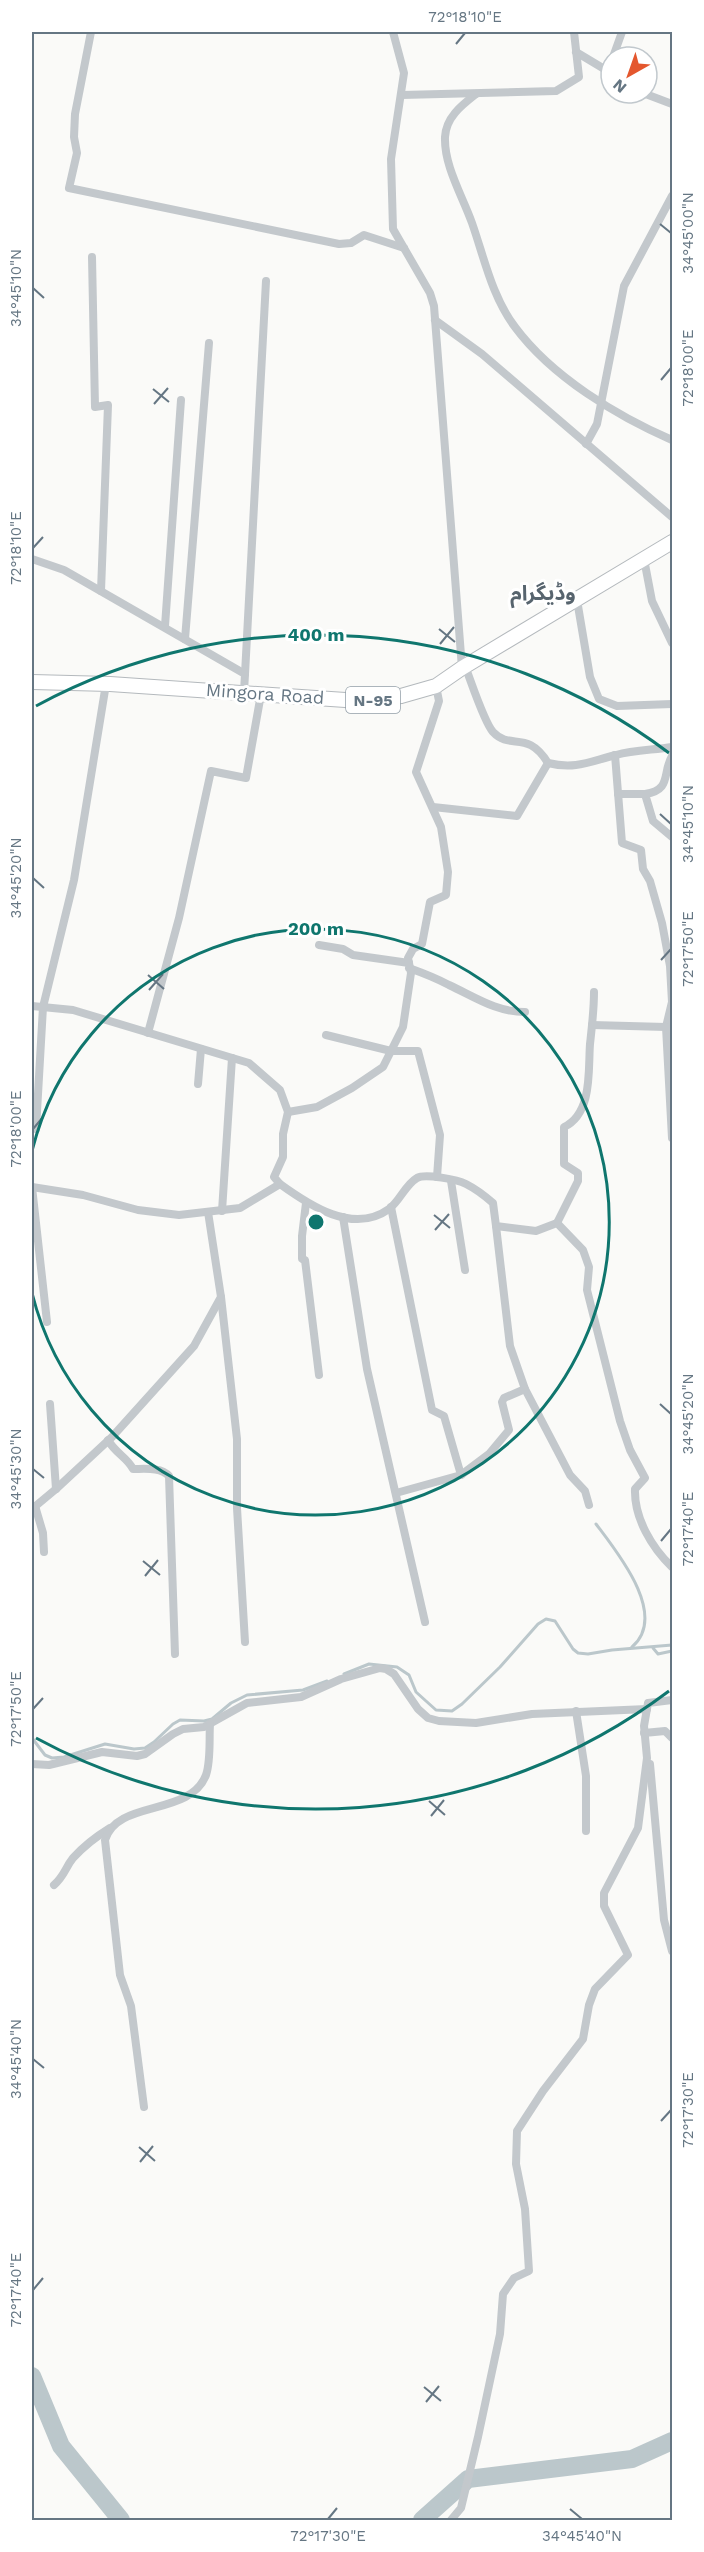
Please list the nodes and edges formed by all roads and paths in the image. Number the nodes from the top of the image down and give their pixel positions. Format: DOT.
graph roads {
  1 [pos="91,32"];
  2 [pos="393,32"];
  3 [pos="574,32"];
  4 [pos="576,52"];
  5 [pos="599,64"];
  6 [pos="476,94"];
  7 [pos="402,95"];
  8 [pos="672,196"];
  9 [pos="404,248"];
  10 [pos="92,257"];
  11 [pos="266,281"];
  12 [pos="435,320"];
  13 [pos="209,343"];
  14 [pos="181,400"];
  15 [pos="602,404"];
  16 [pos="672,440"];
  17 [pos="586,444"];
  18 [pos="672,517"];
  19 [pos="672,542"];
  20 [pos="32,559"];
  21 [pos="644,559"];
  22 [pos="101,591"];
  23 [pos="577,600"];
  24 [pos="165,626"];
  25 [pos="185,639"];
  26 [pos="672,643"];
  27 [pos="464,667"];
  28 [pos="245,674"];
  29 [pos="32,682"];
  30 [pos="106,684"];
  31 [pos="436,686"];
  32 [pos="244,693"];
  33 [pos="261,694"];
  34 [pos="672,704"];
  35 [pos="672,747"];
  36 [pos="615,755"];
  37 [pos="672,756"];
  38 [pos="548,763"];
  39 [pos="618,794"];
  40 [pos="645,794"];
  41 [pos="433,807"];
  42 [pos="672,837"];
  43 [pos="319,945"];
  44 [pos="409,966"];
  45 [pos="594,992"];
  46 [pos="32,1006"];
  47 [pos="43,1006"];
  48 [pos="525,1012"];
  49 [pos="592,1025"];
  50 [pos="666,1027"];
  51 [pos="148,1033"];
  52 [pos="326,1035"];
  53 [pos="201,1049"];
  54 [pos="391,1051"];
  55 [pos="232,1058"];
  56 [pos="198,1084"];
  57 [pos="288,1112"];
  58 [pos="36,1129"];
  59 [pos="672,1134"];
  60 [pos="437,1178"];
  61 [pos="451,1181"];
  62 [pos="280,1184"];
  63 [pos="32,1187"];
  64 [pos="306,1203"];
  65 [pos="391,1207"];
  66 [pos="222,1211"];
  67 [pos="208,1212"];
  68 [pos="343,1217"];
  69 [pos="556,1223"];
  70 [pos="496,1226"];
  71 [pos="465,1270"];
  72 [pos="221,1297"];
  73 [pos="47,1322"];
  74 [pos="319,1375"];
  75 [pos="525,1389"];
  76 [pos="50,1404"];
  77 [pos="108,1440"];
  78 [pos="461,1474"];
  79 [pos="56,1490"];
  80 [pos="396,1493"];
  81 [pos="590,1505"];
  82 [pos="33,1508"];
  83 [pos="44,1552"];
  84 [pos="672,1567"];
  85 [pos="425,1622"];
  86 [pos="245,1642"];
  87 [pos="175,1653"];
  88 [pos="672,1700"];
  89 [pos="647,1709"];
  90 [pos="576,1711"];
  91 [pos="210,1724"];
  92 [pos="644,1733"];
  93 [pos="672,1738"];
  94 [pos="647,1758"];
  95 [pos="32,1764"];
  96 [pos="110,1828"];
  97 [pos="586,1831"];
  98 [pos="54,1885"];
  99 [pos="672,1950"];
  100 [pos="144,2107"];
  101 [pos="451,2520"];
  1 -- 9 [label="street"];
  2 -- 7 [label="street"];
  3 -- 4 [label="street"];
  4 -- 5 [label="street"];
  4 -- 6 [label="street"];
  6 -- 7 [label="street"];
  6 -- 15 [label="street"];
  7 -- 9 [label="street"];
  8 -- 15 [label="street"];
  9 -- 12 [label="street"];
  10 -- 22 [label="street"];
  11 -- 28 [label="street"];
  12 -- 17 [label="street"];
  12 -- 27 [label="street"];
  13 -- 25 [label="street"];
  14 -- 24 [label="street"];
  15 -- 16 [label="street"];
  15 -- 17 [label="street"];
  17 -- 18 [label="street"];
  19 -- 21 [label="highway, Mingora Road / N-95"];
  20 -- 22 [label="street"];
  21 -- 23 [label="highway, Mingora Road / N-95"];
  21 -- 26 [label="street"];
  22 -- 24 [label="street"];
  23 -- 27 [label="highway, Mingora Road / N-95"];
  23 -- 34 [label="street"];
  24 -- 25 [label="street"];
  25 -- 28 [label="street"];
  27 -- 31 [label="highway, Mingora Road / N-95"];
  27 -- 38 [label="street"];
  28 -- 32 [label="street"];
  29 -- 30 [label="highway, Mingora Road / N-95"];
  30 -- 32 [label="highway, Mingora Road / N-95"];
  30 -- 47 [label="street"];
  31 -- 33 [label="highway, Mingora Road / N-95"];
  31 -- 41 [label="street"];
  32 -- 33 [label="highway, Mingora Road / N-95"];
  33 -- 51 [label="street"];
  35 -- 36 [label="street"];
  36 -- 38 [label="street"];
  36 -- 39 [label="street"];
  37 -- 40 [label="street"];
  38 -- 41 [label="street"];
  39 -- 40 [label="street"];
  39 -- 50 [label="street"];
  40 -- 42 [label="street"];
  41 -- 44 [label="street"];
  43 -- 44 [label="street"];
  44 -- 48 [label="street"];
  44 -- 54 [label="street"];
  45 -- 49 [label="street"];
  46 -- 47 [label="street"];
  47 -- 51 [label="street"];
  47 -- 58 [label="street"];
  49 -- 50 [label="street"];
  49 -- 69 [label="street"];
  50 -- 59 [label="street"];
  51 -- 53 [label="street"];
  52 -- 54 [label="street"];
  53 -- 55 [label="street"];
  53 -- 56 [label="street"];
  54 -- 57 [label="street"];
  54 -- 60 [label="street"];
  55 -- 57 [label="street"];
  55 -- 66 [label="street"];
  57 -- 62 [label="street"];
  60 -- 61 [label="street"];
  60 -- 65 [label="street"];
  61 -- 70 [label="street"];
  61 -- 71 [label="street"];
  62 -- 64 [label="street"];
  62 -- 66 [label="street"];
  63 -- 67 [label="street"];
  63 -- 73 [label="street"];
  64 -- 68 [label="street"];
  64 -- 74 [label="street"];
  65 -- 68 [label="street"];
  65 -- 78 [label="street"];
  66 -- 67 [label="street"];
  67 -- 72 [label="street"];
  68 -- 80 [label="street"];
  69 -- 70 [label="street"];
  69 -- 84 [label="street"];
  70 -- 75 [label="street"];
  72 -- 77 [label="street"];
  72 -- 86 [label="street"];
  75 -- 78 [label="street"];
  75 -- 81 [label="street"];
  76 -- 79 [label="street"];
  77 -- 79 [label="street"];
  77 -- 87 [label="street"];
  78 -- 80 [label="street"];
  79 -- 82 [label="street"];
  80 -- 85 [label="street"];
  82 -- 83 [label="street"];
  88 -- 89 [label="street"];
  89 -- 90 [label="street"];
  89 -- 92 [label="street"];
  90 -- 91 [label="street"];
  90 -- 97 [label="street"];
  91 -- 95 [label="street"];
  91 -- 96 [label="street"];
  92 -- 93 [label="street"];
  92 -- 94 [label="street"];
  94 -- 99 [label="street"];
  94 -- 101 [label="street"];
  96 -- 98 [label="street"];
  96 -- 100 [label="street"];
}
